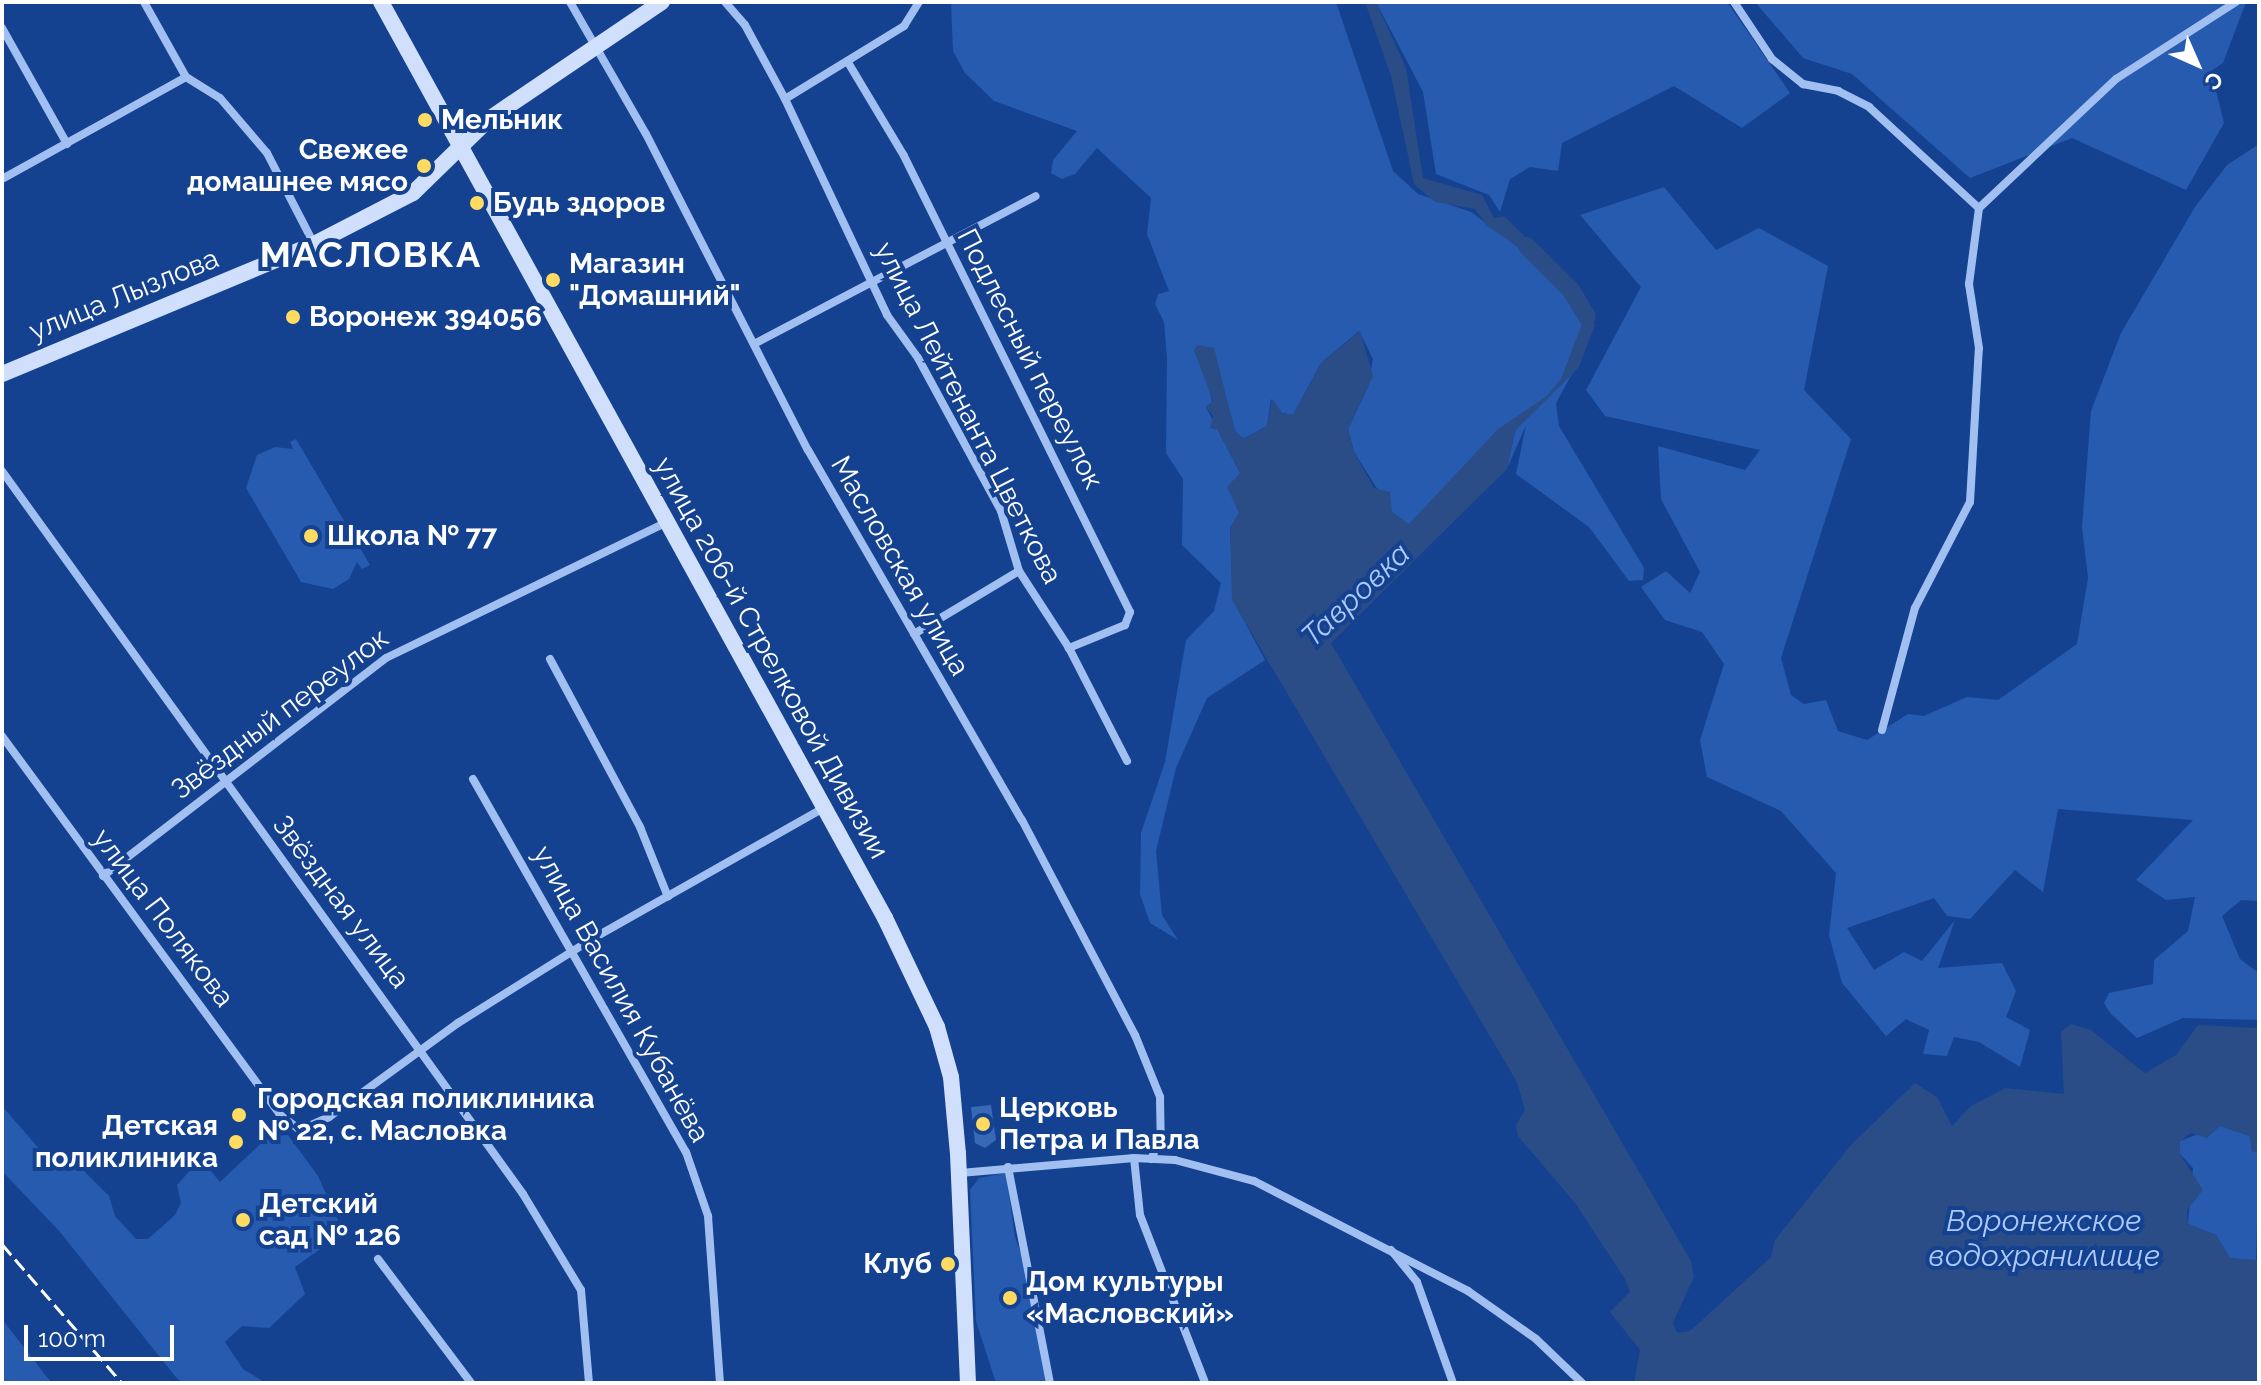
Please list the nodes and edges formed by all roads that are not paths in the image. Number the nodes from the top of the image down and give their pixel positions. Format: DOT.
graph roads {
  1 [pos="144,2"];
  2 [pos="381,2"];
  3 [pos="570,2"];
  4 [pos="662,2"];
  5 [pos="725,2"];
  6 [pos="919,2"];
  7 [pos="1734,2"];
  8 [pos="2236,2"];
  9 [pos="2,28"];
  10 [pos="598,50"];
  11 [pos="849,64"];
  12 [pos="186,77"];
  13 [pos="785,99"];
  14 [pos="67,144"];
  15 [pos="460,144"];
  16 [pos="2,179"];
  17 [pos="1036,196"];
  18 [pos="1979,208"];
  19 [pos="944,242"];
  20 [pos="314,244"];
  21 [pos="872,285"];
  22 [pos="754,344"];
  23 [pos="2,374"];
  24 [pos="2,471"];
  25 [pos="667,522"];
  26 [pos="1019,571"];
  27 [pos="914,634"];
  28 [pos="1069,648"];
  29 [pos="550,659"];
  30 [pos="1882,730"];
  31 [pos="2,736"];
  32 [pos="1127,761"];
  33 [pos="225,779"];
  34 [pos="473,779"];
  35 [pos="822,809"];
  36 [pos="103,876"];
  37 [pos="668,897"];
  38 [pos="575,951"];
  39 [pos="420,1049"];
  40 [pos="1134,1158"];
  41 [pos="1151,1159"];
  42 [pos="1008,1167"];
  43 [pos="960,1173"];
  44 [pos="1388,1246"];
  45 [pos="378,1259"];
  46 [pos="471,1383"];
  47 [pos="589,1383"];
  48 [pos="720,1383"];
  49 [pos="968,1383"];
  50 [pos="1050,1383"];
  51 [pos="1205,1383"];
  52 [pos="1453,1383"];
  53 [pos="1582,1383"];
  1 -- 12 [label="street"];
  2 -- 15 [label="main road, улица 206-й Стрелковой Дивизии"];
  3 -- 10 [label="street, Масловская улица"];
  4 -- 10 [label="main road, улица Лызлова"];
  5 -- 13 [label="street, улица Лейтенанта Цветкова"];
  6 -- 11 [label="street"];
  7 -- 18 [label="street"];
  8 -- 18 [label="street"];
  9 -- 14 [label="street"];
  10 -- 15 [label="main road, улица Лызлова"];
  10 -- 22 [label="street, Масловская улица"];
  11 -- 13 [label="street"];
  11 -- 19 [label="street, Подлесный переулок"];
  12 -- 14 [label="street"];
  12 -- 20 [label="street"];
  13 -- 21 [label="street, улица Лейтенанта Цветкова"];
  14 -- 16 [label="street"];
  15 -- 20 [label="main road, улица Лызлова"];
  15 -- 25 [label="main road, улица 206-й Стрелковой Дивизии"];
  17 -- 19 [label="street"];
  18 -- 30 [label="street"];
  19 -- 21 [label="street"];
  19 -- 28 [label="street, Подлесный переулок"];
  20 -- 23 [label="main road, улица Лызлова"];
  21 -- 22 [label="street"];
  21 -- 26 [label="street, улица Лейтенанта Цветкова"];
  22 -- 27 [label="street, Масловская улица"];
  24 -- 33 [label="street, Звёздная улица"];
  25 -- 33 [label="street, Звёздный переулок"];
  25 -- 35 [label="main road, улица 206-й Стрелковой Дивизии"];
  26 -- 27 [label="street"];
  26 -- 28 [label="street, улица Лейтенанта Цветкова"];
  27 -- 41 [label="street, Масловская улица"];
  28 -- 32 [label="street, улица Лейтенанта Цветкова"];
  29 -- 37 [label="street"];
  31 -- 36 [label="street, улица Полякова"];
  33 -- 36 [label="street, Звёздный переулок"];
  33 -- 39 [label="street, Звёздная улица"];
  34 -- 38 [label="street, улица Василия Кубанёва"];
  35 -- 37 [label="street"];
  35 -- 43 [label="main road, улица 206-й Стрелковой Дивизии"];
  36 -- 39 [label="street, улица Полякова"];
  37 -- 38 [label="street"];
  38 -- 39 [label="street"];
  38 -- 48 [label="street, улица Василия Кубанёва"];
  39 -- 47 [label="street, Звёздная улица"];
  40 -- 41 [label="street"];
  40 -- 42 [label="street"];
  40 -- 51 [label="street"];
  41 -- 44 [label="street"];
  42 -- 43 [label="street"];
  42 -- 50 [label="street"];
  43 -- 49 [label="main road, улица 206-й Стрелковой Дивизии"];
  44 -- 52 [label="street"];
  44 -- 53 [label="street"];
  45 -- 46 [label="street"];
}
